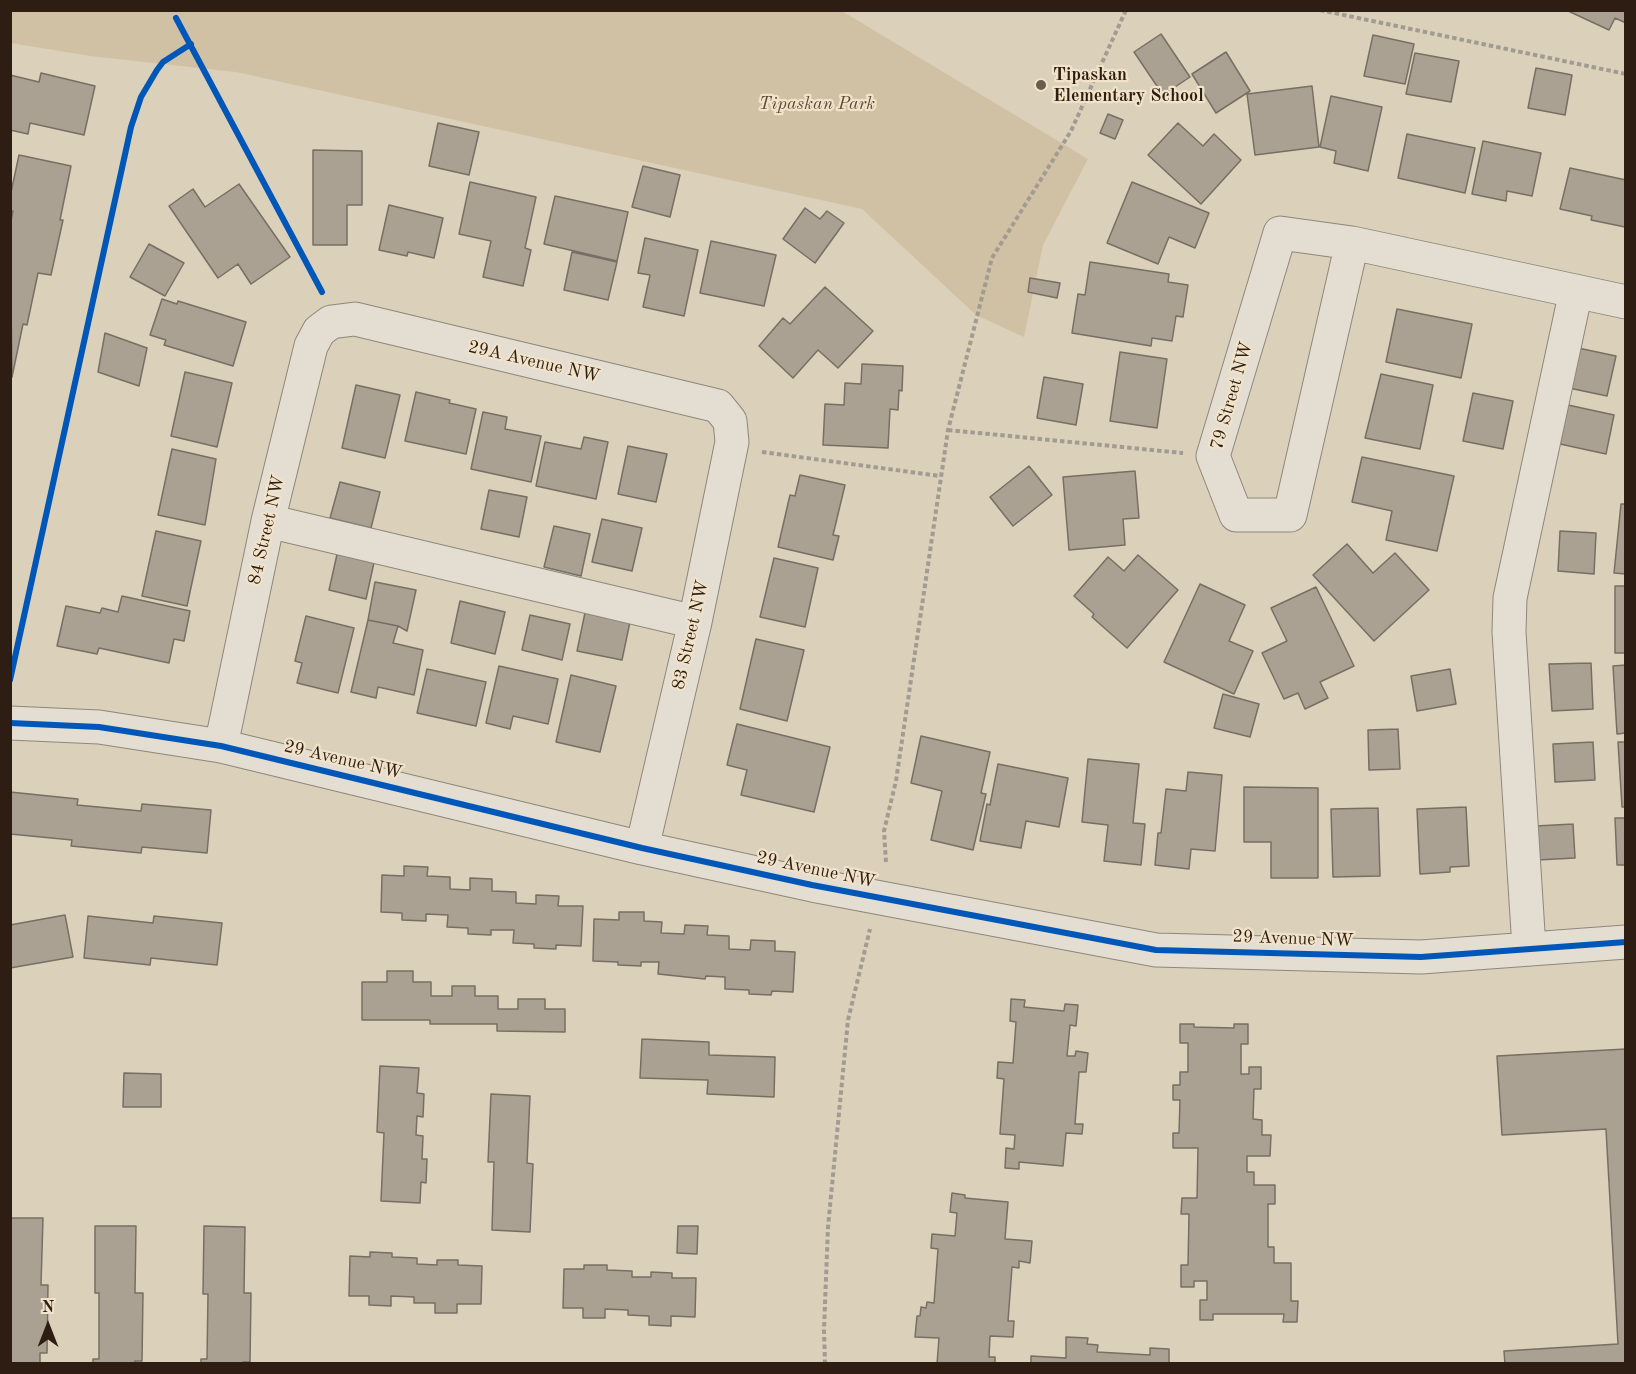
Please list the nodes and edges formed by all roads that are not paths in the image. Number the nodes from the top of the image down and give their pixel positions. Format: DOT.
graph roads {
  1 [pos="1352,243"];
  2 [pos="1576,291"];
  3 [pos="1626,302"];
  4 [pos="331,322"];
  5 [pos="730,421"];
  6 [pos="268,521"];
  7 [pos="695,622"];
  8 [pos="10,723"];
  9 [pos="221,746"];
  10 [pos="642,848"];
  11 [pos="1626,942"];
  12 [pos="1529,948"];
  1 -- 1 [label="street, 79 Street NW"];
  1 -- 2 [label="street, 79 Street NW"];
  2 -- 3 [label="street, 79 Street NW"];
  2 -- 12 [label="street"];
  4 -- 5 [label="street, 29A Avenue NW"];
  4 -- 6 [label="street, 84 Street NW"];
  5 -- 7 [label="street, 83 Street NW"];
  6 -- 7 [label="street"];
  6 -- 9 [label="street, 84 Street NW"];
  7 -- 10 [label="street, 83 Street NW"];
  8 -- 9 [label="street, 29 Avenue NW"];
  9 -- 10 [label="street, 29 Avenue NW"];
  10 -- 12 [label="street, 29 Avenue NW"];
  11 -- 12 [label="street, 29 Avenue NW"];
}
